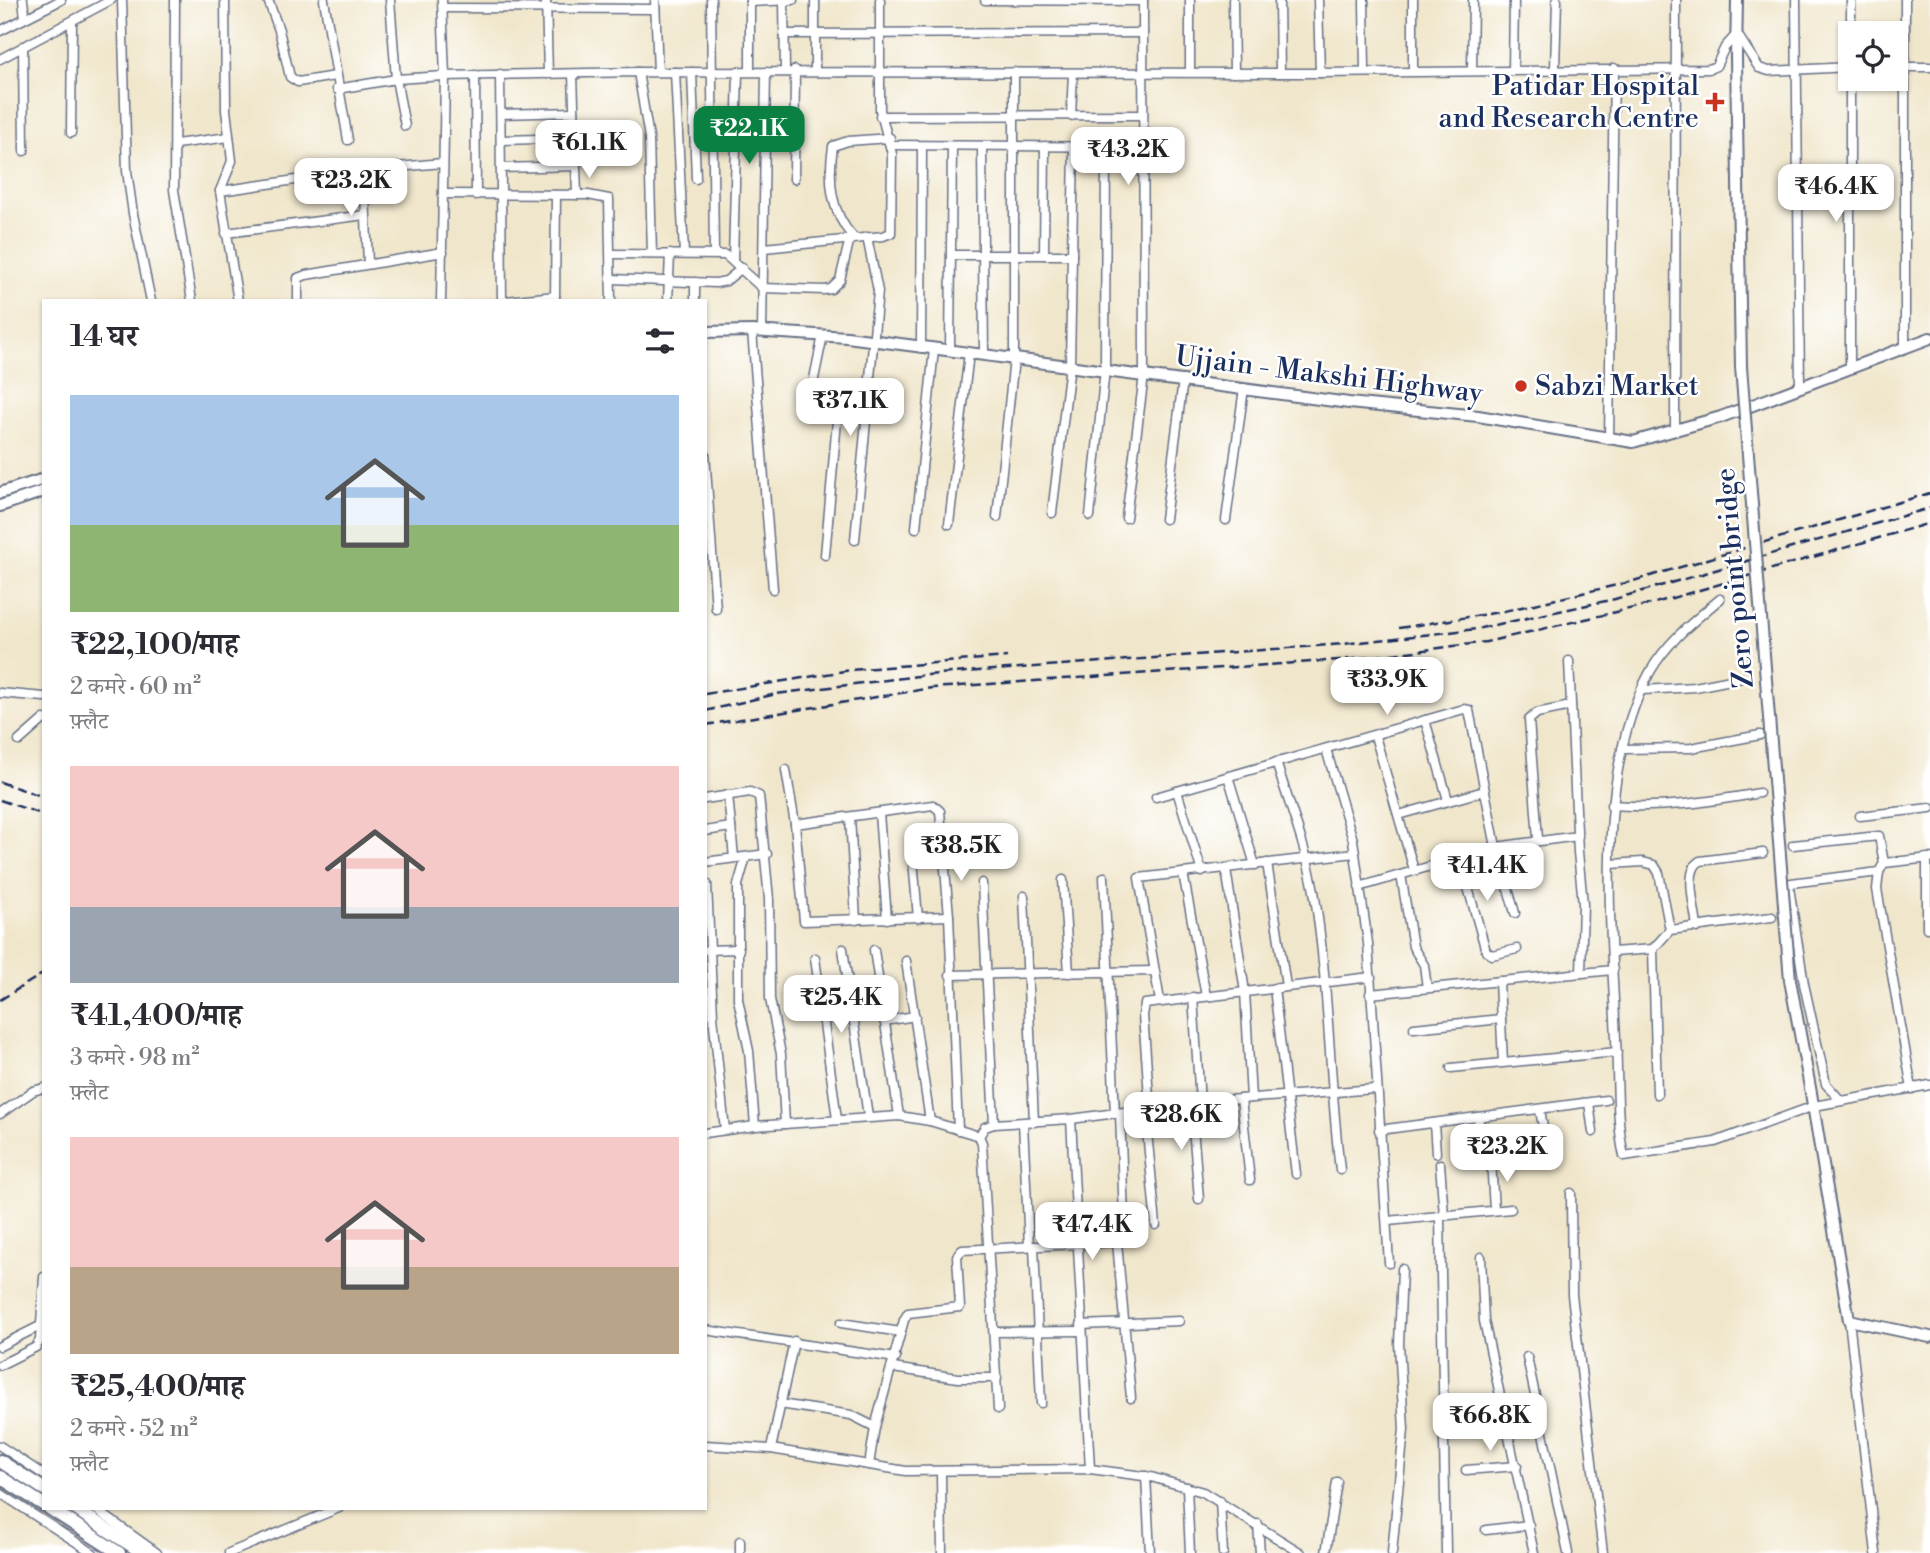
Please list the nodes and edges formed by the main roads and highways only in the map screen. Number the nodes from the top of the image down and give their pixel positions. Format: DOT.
graph roads {
  1 [pos="0,1461"];
  2 [pos="0,1477"];
  3 [pos="42,1488"];
  4 [pos="42,1504"];
  5 [pos="52,1510"];
  6 [pos="77,1510"];
  7 [pos="118,1553"];
  8 [pos="144,1553"];
  1 -- 3 [label="main road"];
  2 -- 4 [label="main road"];
  5 -- 7 [label="main road"];
  6 -- 8 [label="main road"];
}
